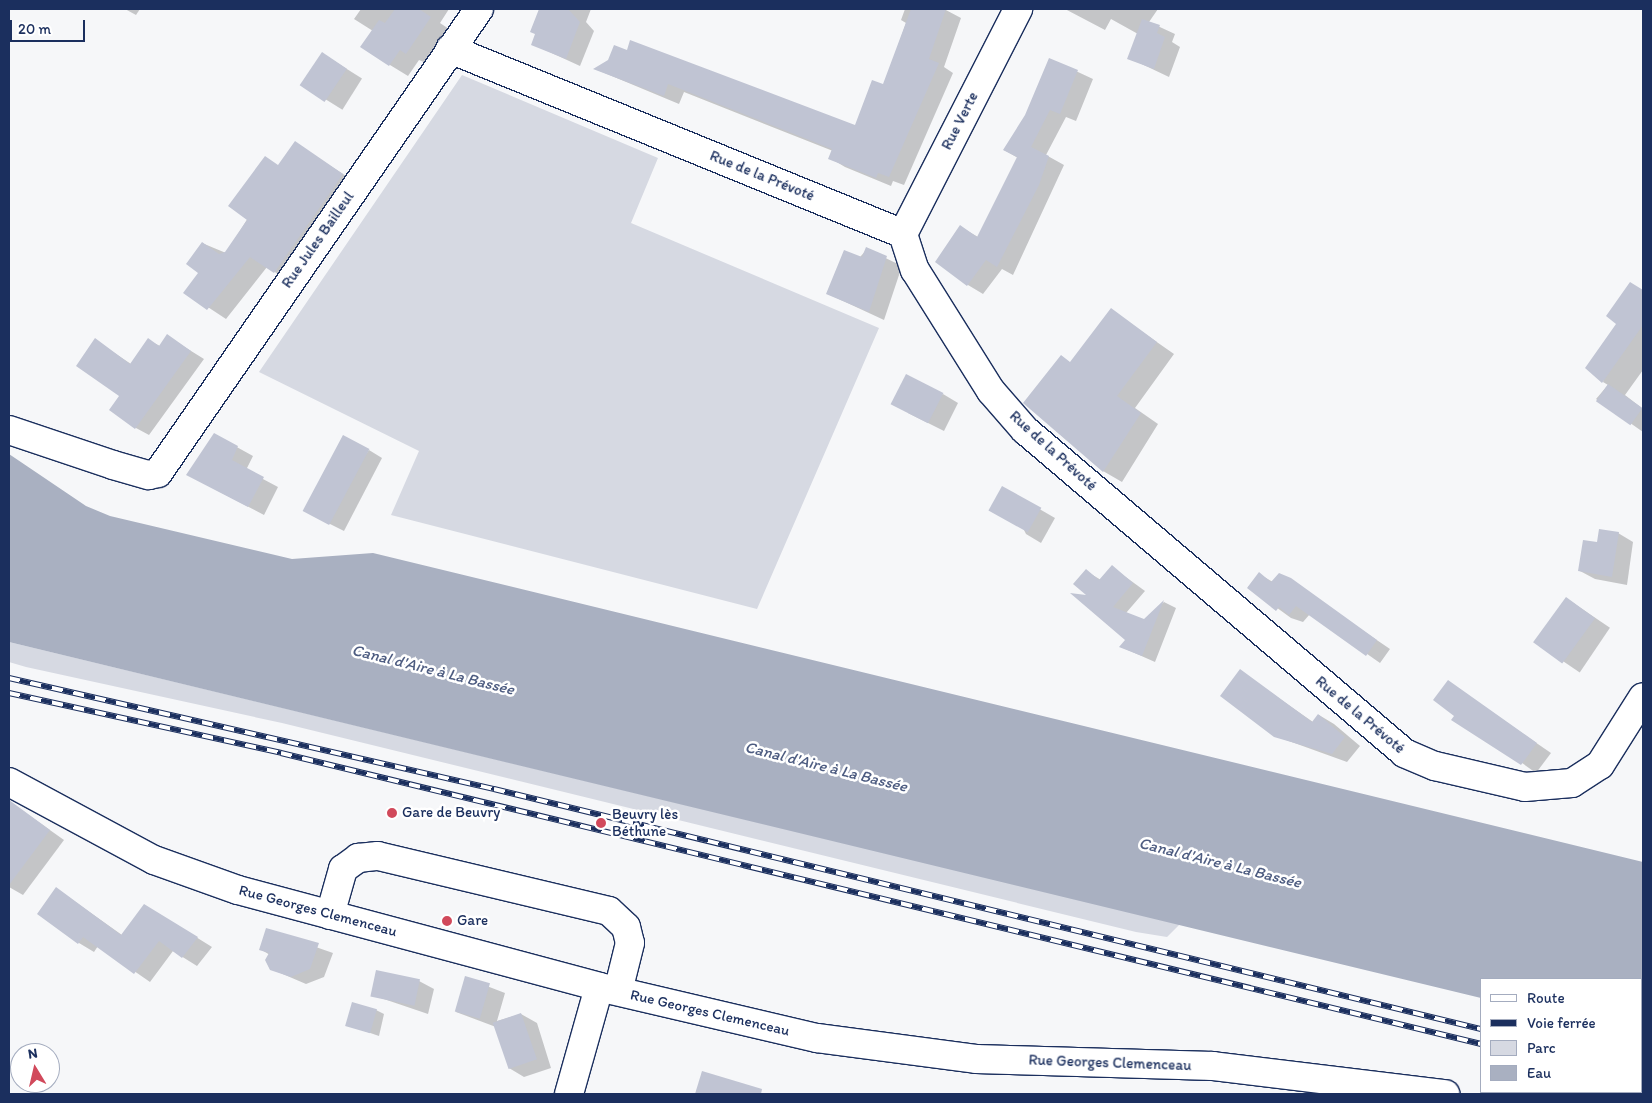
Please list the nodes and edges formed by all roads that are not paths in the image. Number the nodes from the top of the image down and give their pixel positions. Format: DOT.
graph roads {
  1 [pos="479,9"];
  2 [pos="1018,9"];
  3 [pos="450,49"];
  4 [pos="903,234"];
  5 [pos="9,430"];
  6 [pos="1643,697"];
  7 [pos="9,782"];
  8 [pos="330,915"];
  9 [pos="609,989"];
  10 [pos="569,1094"];
  11 [pos="1445,1094"];
  1 -- 3 [label="street, Rue Jules Bailleul"];
  2 -- 4 [label="street, Rue Verte"];
  3 -- 4 [label="street, Rue de la Prévoté"];
  3 -- 5 [label="street, Rue Jules Bailleul"];
  4 -- 6 [label="street, Rue de la Prévoté"];
  7 -- 8 [label="street, Rue Georges Clemenceau"];
  8 -- 9 [label="street, Rue Georges Clemenceau"];
  8 -- 9 [label="street"];
  9 -- 10 [label="street"];
  9 -- 11 [label="street, Rue Georges Clemenceau"];
}
